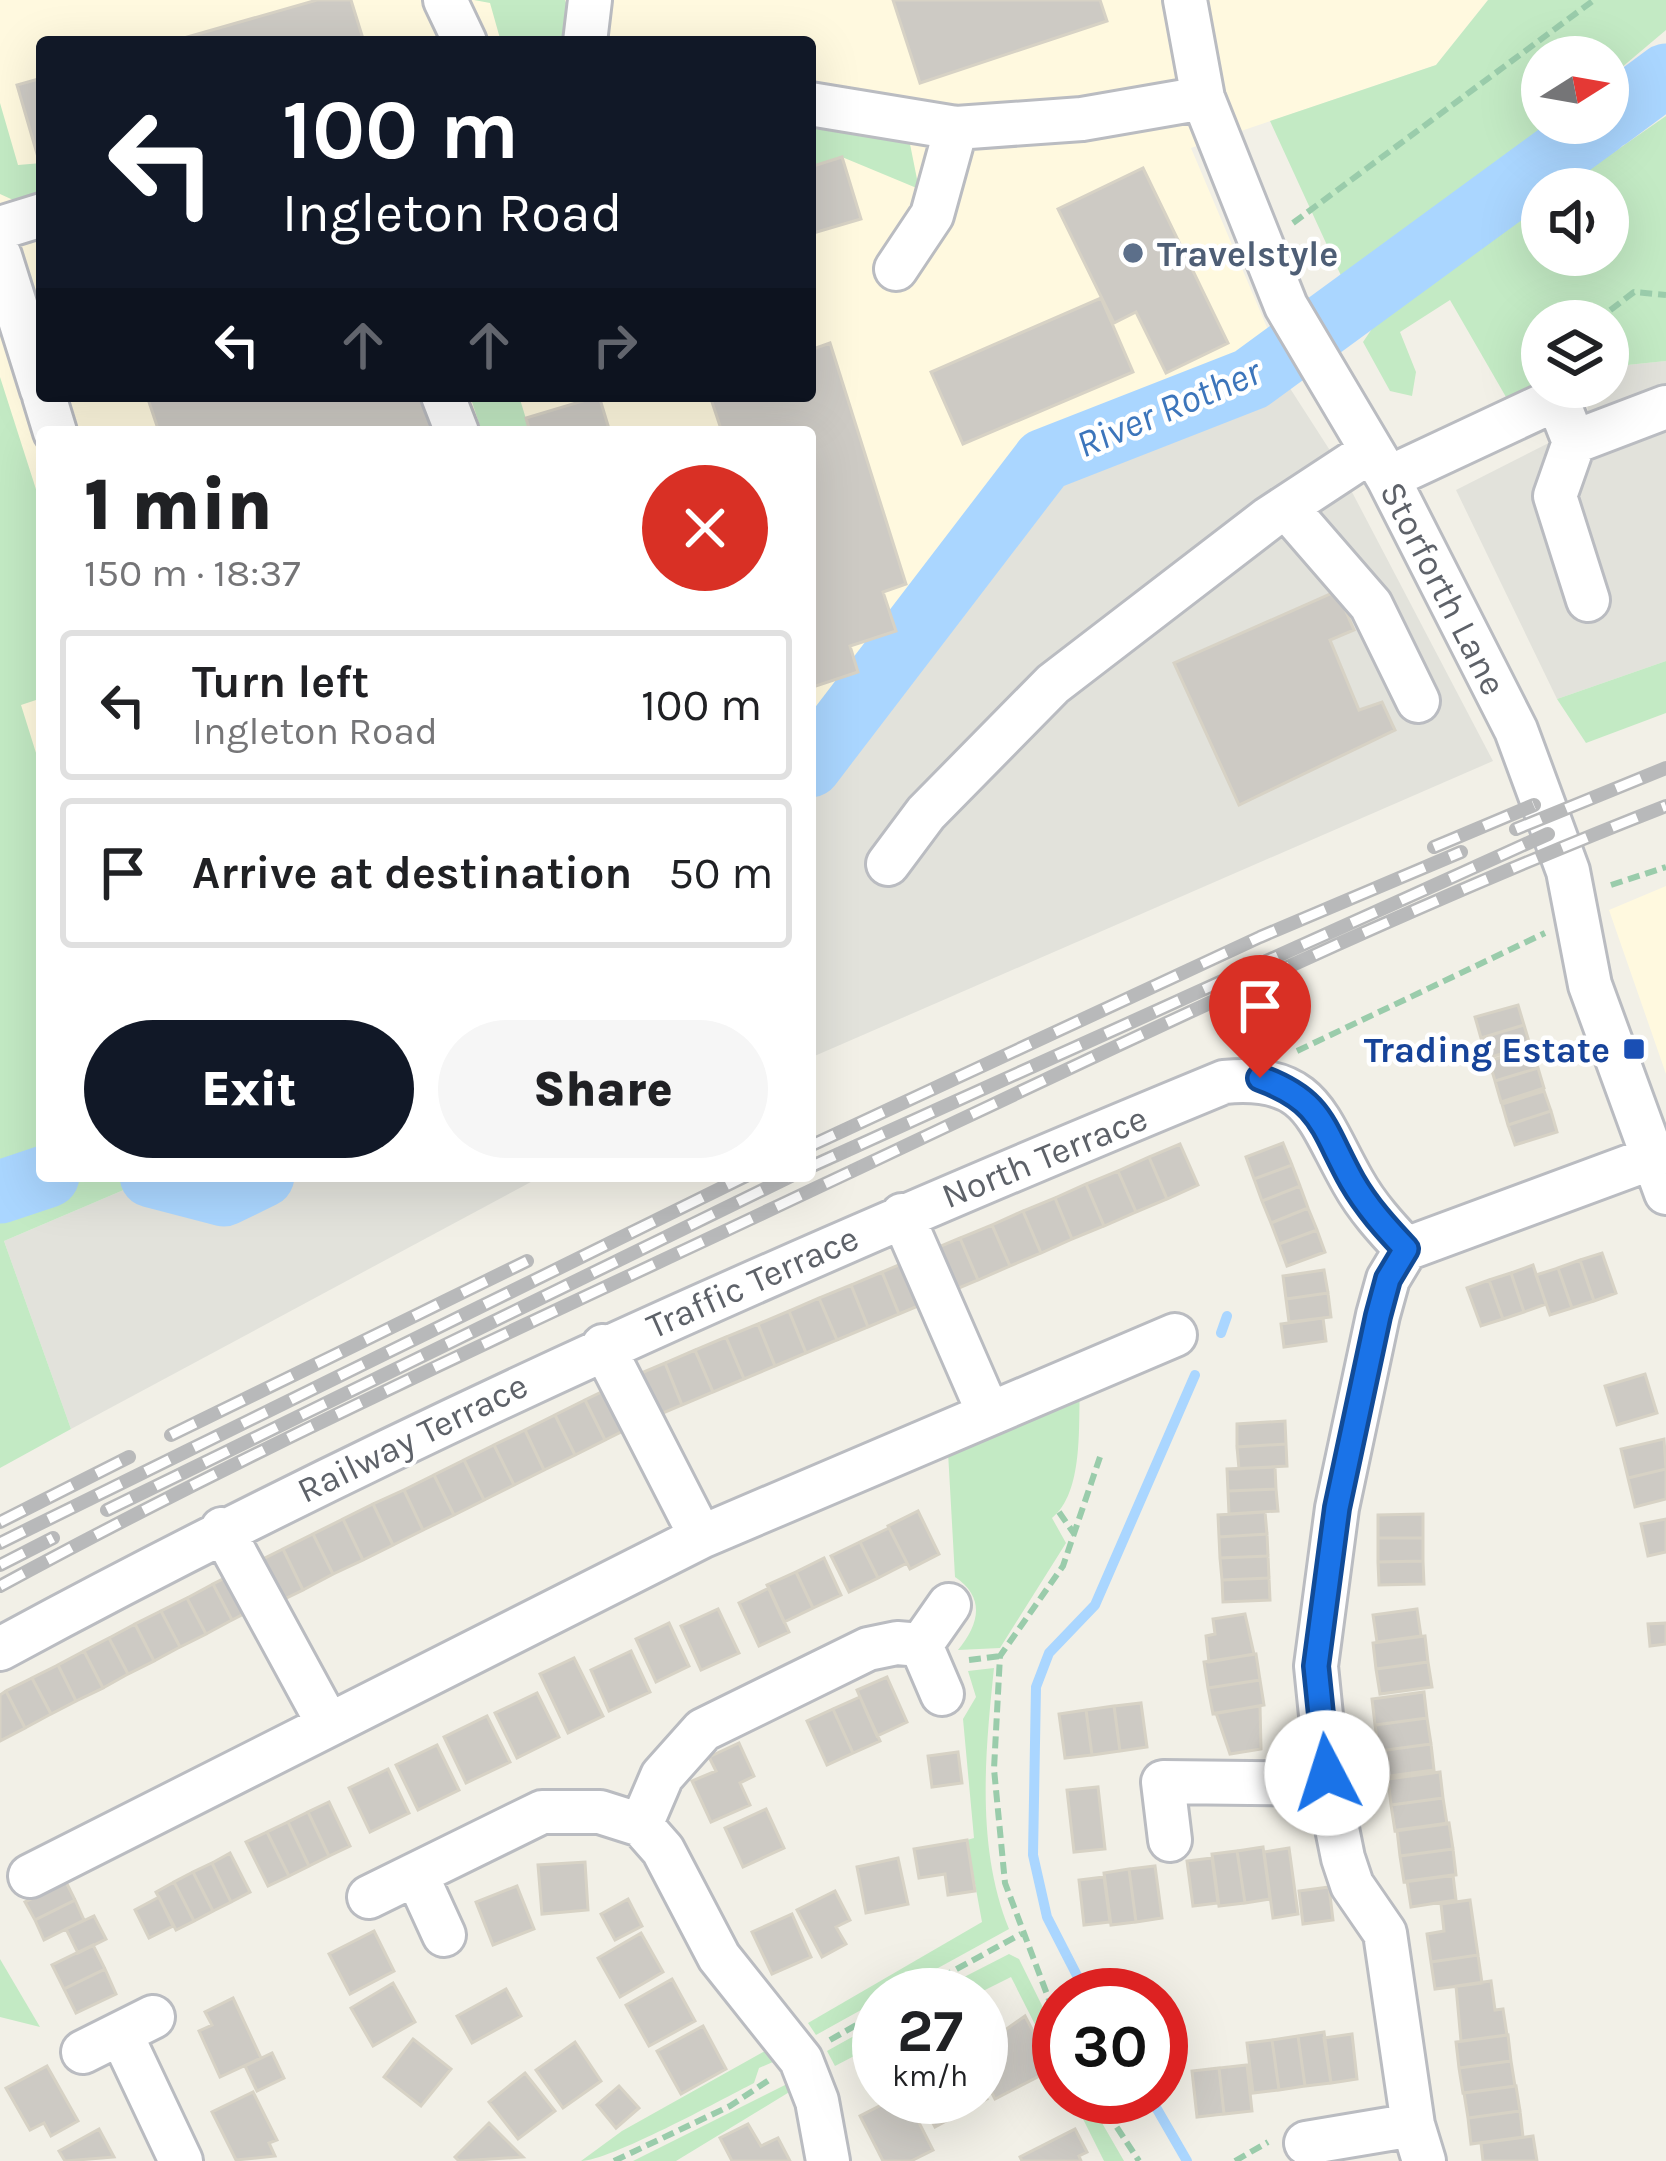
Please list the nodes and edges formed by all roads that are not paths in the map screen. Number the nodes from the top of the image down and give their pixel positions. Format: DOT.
graph roads {
  1 [pos="445,0"];
  2 [pos="590,0"];
  3 [pos="1185,0"];
  4 [pos="462,36"];
  5 [pos="586,36"];
  6 [pos="1203,98"];
  7 [pos="816,105"];
  8 [pos="956,128"];
  9 [pos="36,217"];
  10 [pos="0,228"];
  11 [pos="0,256"];
  12 [pos="896,269"];
  13 [pos="36,371"];
  14 [pos="1666,406"];
  15 [pos="1574,442"];
  16 [pos="1379,464"];
  17 [pos="1286,507"];
  18 [pos="1588,600"];
  19 [pos="1418,701"];
  20 [pos="888,863"];
  21 [pos="1659,1176"];
  22 [pos="902,1215"];
  23 [pos="1406,1249"];
  24 [pos="1175,1335"];
  25 [pos="603,1346"];
  26 [pos="988,1412"];
  27 [pos="222,1528"];
  28 [pos="701,1537"];
  29 [pos="949,1605"];
  30 [pos="921,1646"];
  31 [pos="0,1649"];
  32 [pos="942,1694"];
  33 [pos="326,1722"];
  34 [pos="1328,1784"];
  35 [pos="641,1825"];
  36 [pos="1170,1840"];
  37 [pos="30,1876"];
  38 [pos="417,1876"];
  39 [pos="369,1897"];
  40 [pos="444,1935"];
  41 [pos="119,2034"];
  42 [pos="1306,2143"];
  43 [pos="1419,2143"];
  44 [pos="181,2161"];
  45 [pos="828,2161"];
  1 -- 4 [label="street"];
  2 -- 5 [label="street"];
  3 -- 6 [label="street, Storforth Lane"];
  6 -- 8 [label="street"];
  6 -- 16 [label="street, Storforth Lane"];
  7 -- 8 [label="street"];
  8 -- 12 [label="street"];
  9 -- 10 [label="street"];
  11 -- 13 [label="street"];
  14 -- 15 [label="street"];
  15 -- 16 [label="street"];
  15 -- 18 [label="street"];
  16 -- 17 [label="street"];
  16 -- 21 [label="street, Storforth Lane"];
  17 -- 19 [label="street"];
  17 -- 20 [label="street"];
  21 -- 23 [label="street"];
  22 -- 23 [label="street, North Terrace"];
  22 -- 25 [label="street, Traffic Terrace"];
  22 -- 26 [label="street"];
  23 -- 34 [label="street"];
  24 -- 26 [label="street"];
  25 -- 27 [label="street, Railway Terrace"];
  25 -- 28 [label="street"];
  26 -- 28 [label="street"];
  27 -- 31 [label="street, Railway Terrace"];
  27 -- 33 [label="street"];
  28 -- 33 [label="street"];
  29 -- 30 [label="street"];
  30 -- 32 [label="street"];
  30 -- 35 [label="street"];
  33 -- 37 [label="street"];
  34 -- 36 [label="street"];
  34 -- 43 [label="street"];
  35 -- 38 [label="street"];
  35 -- 45 [label="street"];
  38 -- 39 [label="street"];
  38 -- 40 [label="street"];
  41 -- 44 [label="street"];
  42 -- 43 [label="street"];
}
